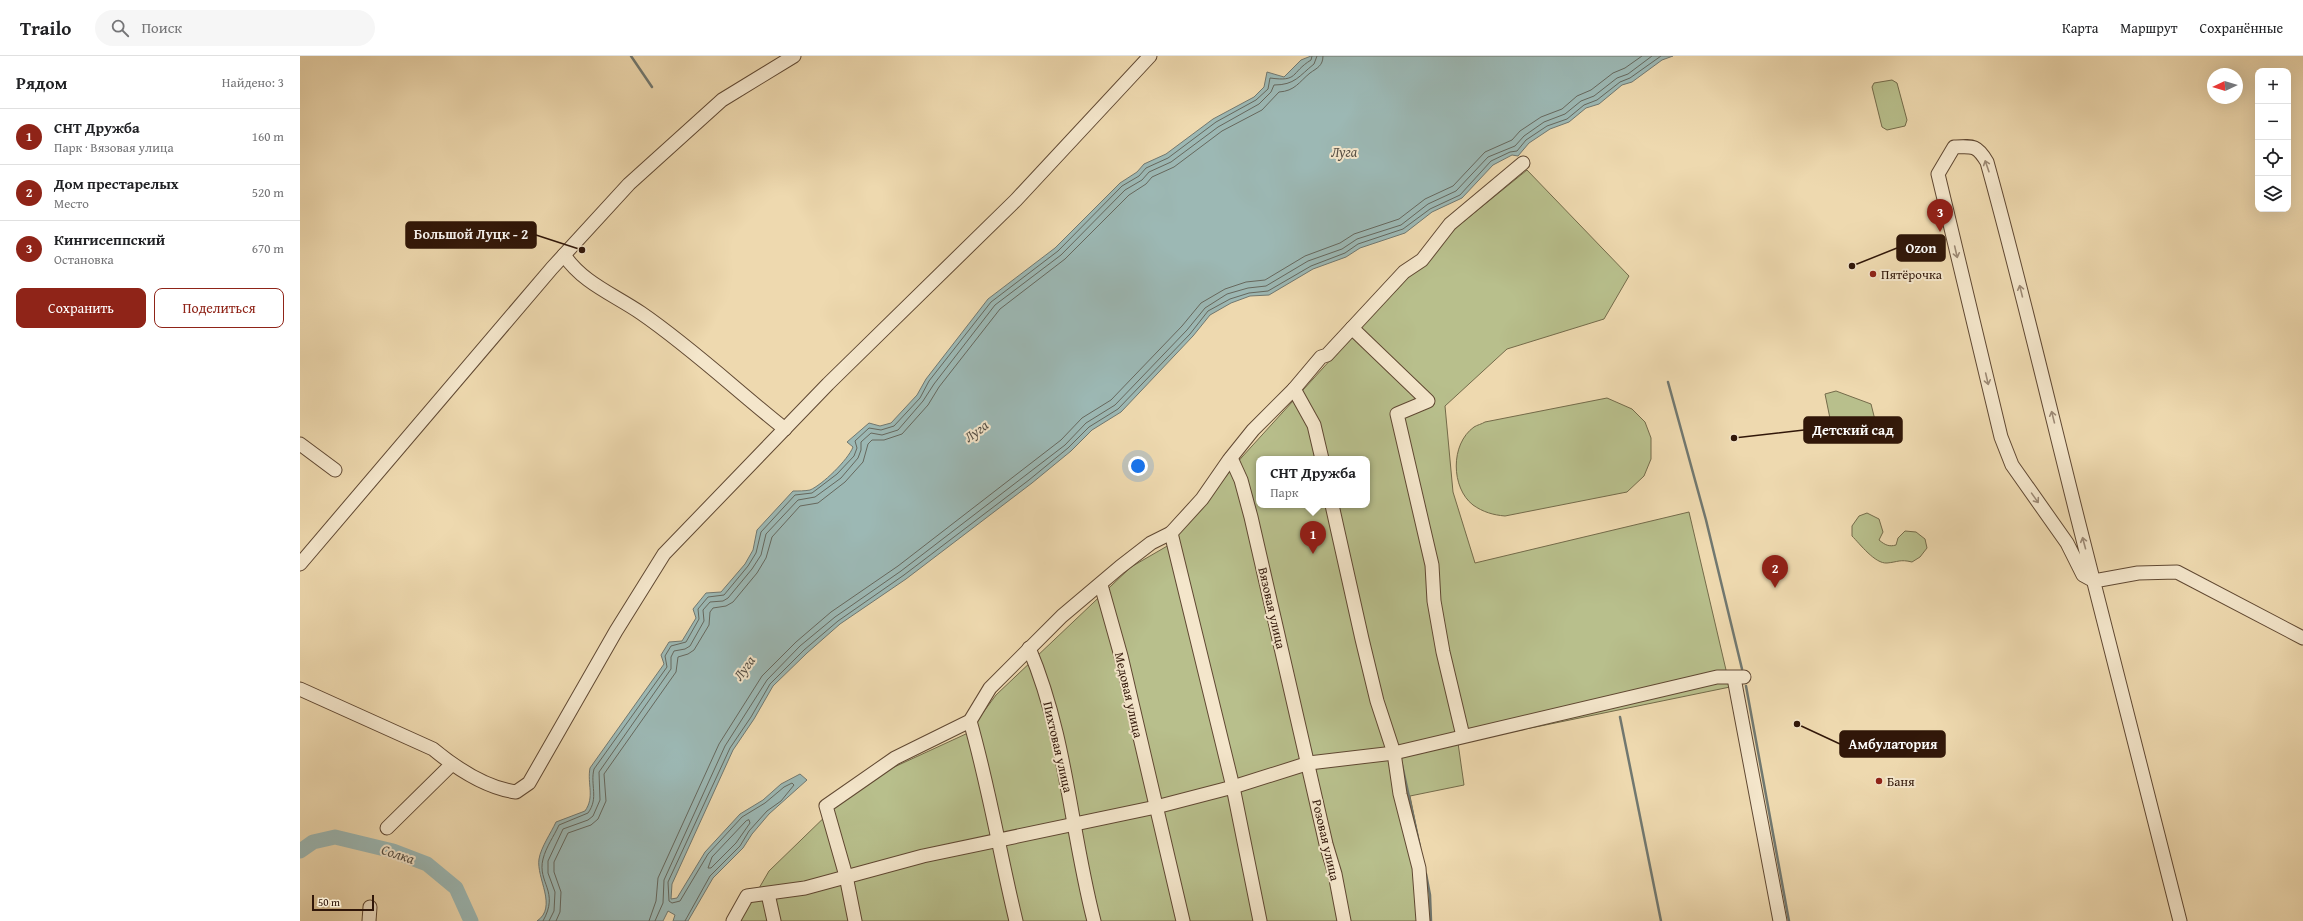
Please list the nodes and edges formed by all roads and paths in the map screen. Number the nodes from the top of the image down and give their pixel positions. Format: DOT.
graph roads {
  1 [pos="794,56"];
  2 [pos="1150,56"];
  3 [pos="1522,163"];
  4 [pos="564,255"];
  5 [pos="1352,328"];
  6 [pos="1294,389"];
  7 [pos="785,429"];
  8 [pos="300,444"];
  9 [pos="1321,456"];
  10 [pos="1231,458"];
  11 [pos="335,470"];
  12 [pos="1333,508"];
  13 [pos="1171,533"];
  14 [pos="300,564"];
  15 [pos="2094,581"];
  16 [pos="1101,585"];
  17 [pos="2303,638"];
  18 [pos="1029,648"];
  19 [pos="300,689"];
  20 [pos="970,722"];
  21 [pos="1463,736"];
  22 [pos="1394,753"];
  23 [pos="1308,762"];
  24 [pos="452,764"];
  25 [pos="1233,787"];
  26 [pos="1156,806"];
  27 [pos="1076,825"];
  28 [pos="387,828"];
  29 [pos="997,841"];
  30 [pos="846,876"];
  31 [pos="768,894"];
  32 [pos="370,907"];
  33 [pos="369,921"];
  34 [pos="733,921"];
  35 [pos="774,921"];
  36 [pos="855,921"];
  37 [pos="1016,921"];
  38 [pos="1094,921"];
  39 [pos="1183,921"];
  40 [pos="1260,921"];
  41 [pos="1344,921"];
  42 [pos="1423,921"];
  43 [pos="1780,921"];
  44 [pos="2180,921"];
  1 -- 4 [label="street"];
  2 -- 7 [label="street"];
  3 -- 5 [label="street"];
  4 -- 7 [label="street"];
  4 -- 14 [label="street"];
  5 -- 6 [label="street"];
  5 -- 21 [label="street"];
  6 -- 9 [label="street"];
  6 -- 10 [label="street"];
  7 -- 24 [label="street"];
  8 -- 11 [label="street"];
  10 -- 13 [label="street"];
  10 -- 23 [label="street, Вязовая улица"];
  12 -- 22 [label="street"];
  13 -- 16 [label="street"];
  13 -- 25 [label="street"];
  15 -- 15 [label="street, one-way"];
  15 -- 17 [label="street"];
  15 -- 44 [label="street"];
  16 -- 18 [label="street"];
  16 -- 26 [label="street, Медовая улица"];
  18 -- 20 [label="street"];
  18 -- 27 [label="street, Пихтовая улица"];
  19 -- 24 [label="street"];
  20 -- 29 [label="street"];
  20 -- 30 [label="street"];
  21 -- 22 [label="street"];
  21 -- 43 [label="street"];
  22 -- 23 [label="street"];
  22 -- 42 [label="street"];
  23 -- 25 [label="street"];
  23 -- 41 [label="street, Розовая улица"];
  24 -- 28 [label="street"];
  25 -- 26 [label="street"];
  25 -- 40 [label="street"];
  26 -- 27 [label="street"];
  26 -- 39 [label="street, Медовая улица"];
  27 -- 29 [label="street"];
  27 -- 38 [label="street, Пихтовая улица"];
  29 -- 30 [label="street"];
  29 -- 37 [label="street"];
  30 -- 31 [label="street"];
  30 -- 36 [label="street"];
  31 -- 34 [label="street"];
  31 -- 35 [label="street"];
  32 -- 33 [label="street"];
}
